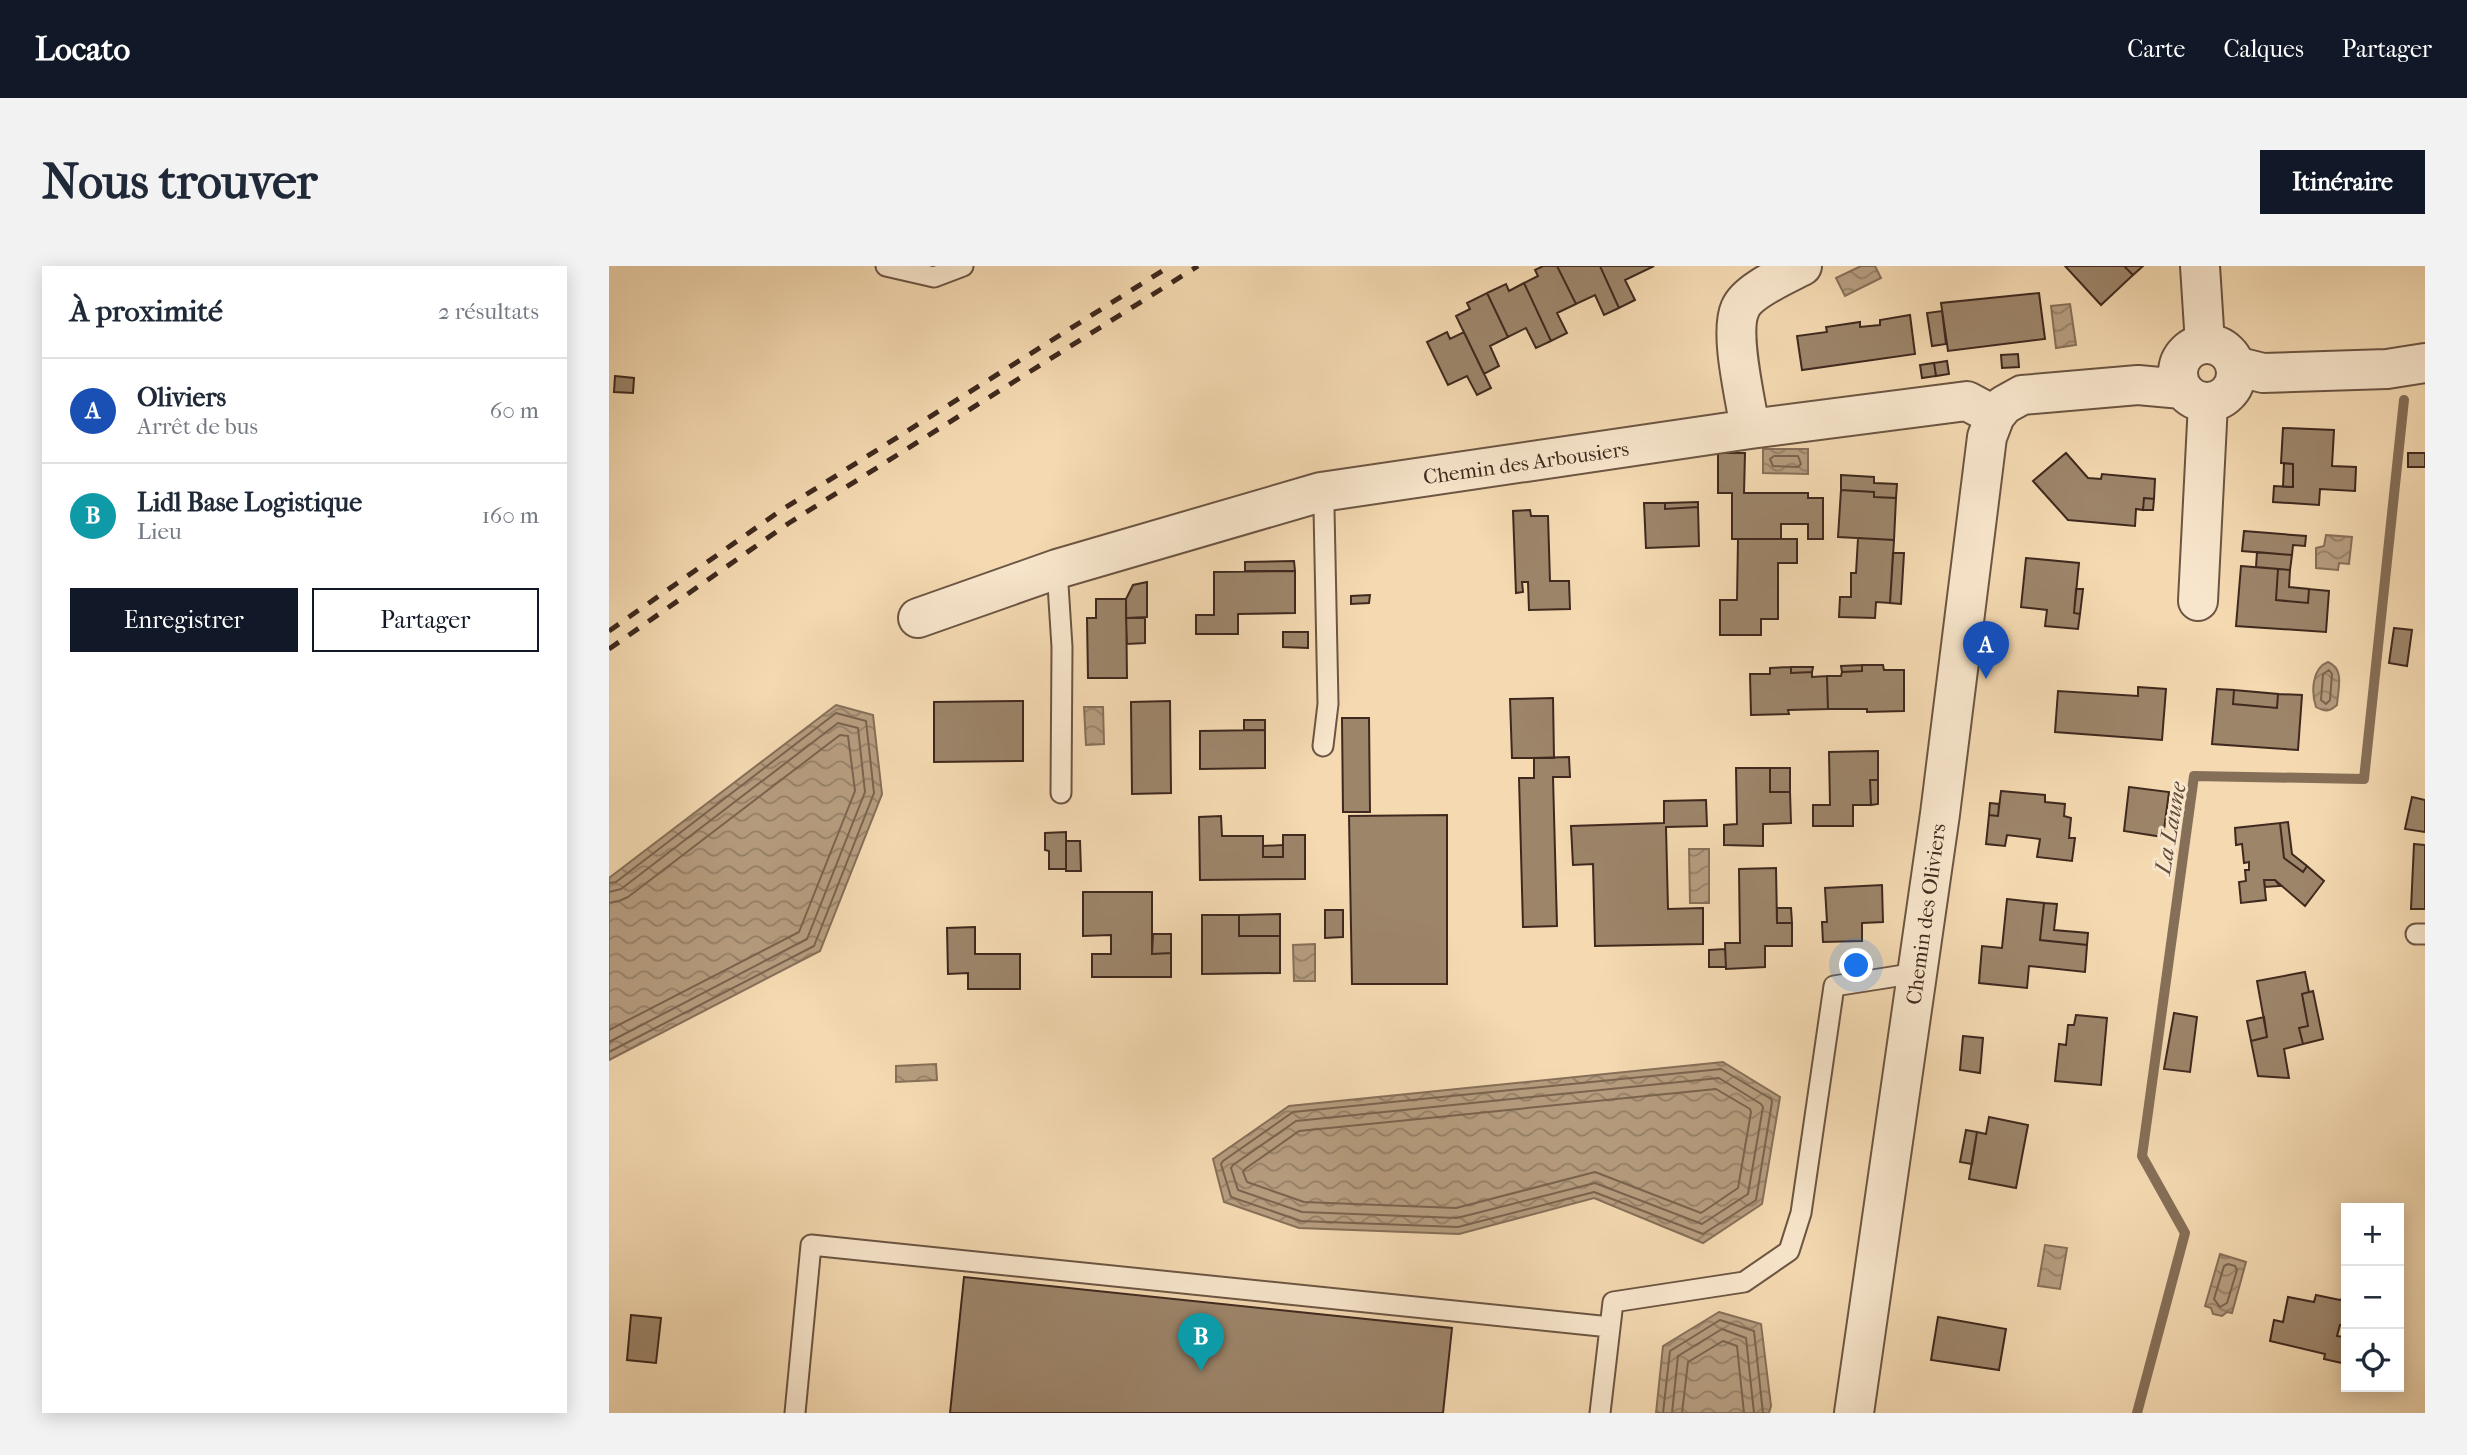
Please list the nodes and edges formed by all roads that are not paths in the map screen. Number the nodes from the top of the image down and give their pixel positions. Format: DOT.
graph roads {
  1 [pos="886,266"];
  2 [pos="963,266"];
  3 [pos="1803,266"];
  4 [pos="2200,266"];
  5 [pos="2425,363"];
  6 [pos="2215,375"];
  7 [pos="1995,416"];
  8 [pos="1750,429"];
  9 [pos="1321,492"];
  10 [pos="1057,569"];
  11 [pos="2198,601"];
  12 [pos="918,618"];
  13 [pos="1323,746"];
  14 [pos="1061,793"];
  15 [pos="1917,973"];
  16 [pos="1610,1327"];
  17 [pos="795,1413"];
  18 [pos="1600,1413"];
  19 [pos="1854,1413"];
  1 -- 2 [label="lane"];
  3 -- 8 [label="street"];
  4 -- 6 [label="street"];
  5 -- 6 [label="street"];
  6 -- 7 [label="street"];
  6 -- 11 [label="street"];
  7 -- 8 [label="street, Chemin des Arbousiers"];
  7 -- 15 [label="street, Chemin des Oliviers"];
  8 -- 9 [label="street, Chemin des Arbousiers"];
  9 -- 10 [label="street, Chemin des Arbousiers"];
  9 -- 13 [label="lane"];
  10 -- 12 [label="street, Chemin des Arbousiers"];
  10 -- 14 [label="lane"];
  15 -- 16 [label="lane"];
  15 -- 19 [label="street, Chemin des Oliviers"];
  16 -- 17 [label="lane"];
  16 -- 18 [label="lane"];
}
